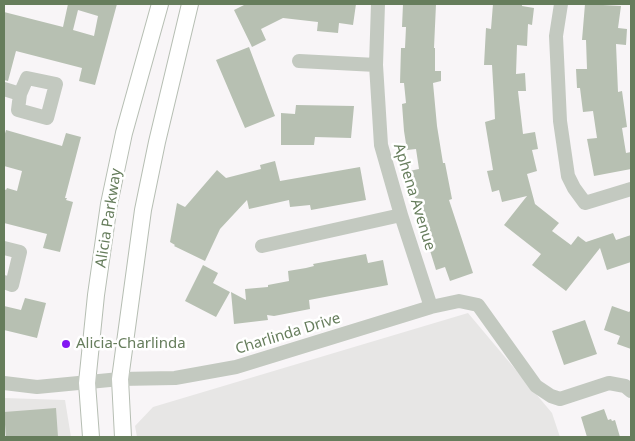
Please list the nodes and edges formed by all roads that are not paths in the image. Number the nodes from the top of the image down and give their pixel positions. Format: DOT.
graph roads {
  1 [pos="160,4"];
  2 [pos="190,4"];
  3 [pos="378,4"];
  4 [pos="561,4"];
  5 [pos="299,61"];
  6 [pos="376,65"];
  7 [pos="4,89"];
  8 [pos="20,94"];
  9 [pos="631,189"];
  10 [pos="401,215"];
  11 [pos="262,246"];
  12 [pos="4,248"];
  13 [pos="4,282"];
  14 [pos="432,307"];
  15 [pos="120,379"];
  16 [pos="87,383"];
  17 [pos="4,384"];
  18 [pos="631,391"];
  19 [pos="91,437"];
  20 [pos="123,437"];
  1 -- 16 [label="main road, Alicia Parkway"];
  2 -- 15 [label="main road"];
  3 -- 6 [label="street, Aphena Avenue"];
  4 -- 9 [label="street"];
  5 -- 6 [label="street"];
  6 -- 10 [label="street, Aphena Avenue"];
  7 -- 8 [label="street"];
  10 -- 11 [label="street"];
  10 -- 14 [label="street, Aphena Avenue"];
  12 -- 13 [label="street"];
  14 -- 15 [label="street, Charlinda Drive"];
  14 -- 18 [label="street, Charlinda Drive"];
  15 -- 16 [label="street, Charlinda Drive"];
  15 -- 20 [label="main road"];
  16 -- 17 [label="street, Charlinda Drive"];
  16 -- 19 [label="main road, Alicia Parkway"];
}
